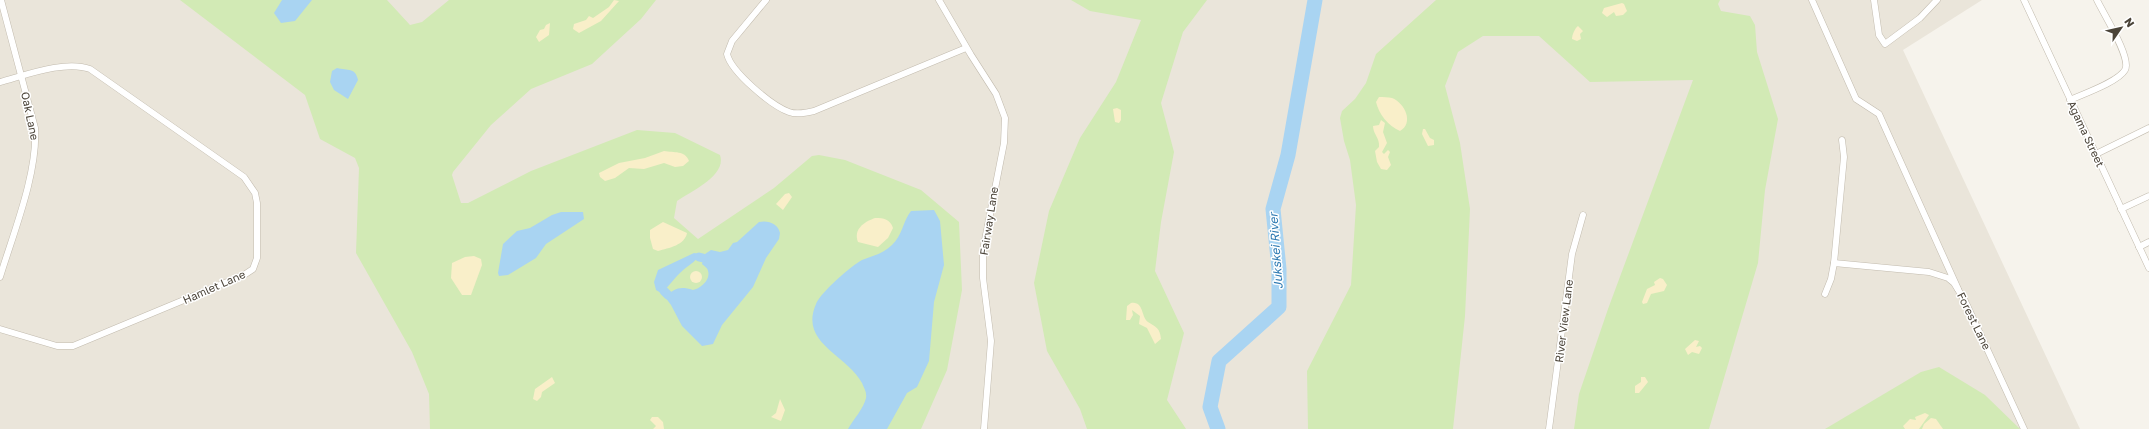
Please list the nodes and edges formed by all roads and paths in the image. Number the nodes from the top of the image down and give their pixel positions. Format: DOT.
graph roads {
  1 [pos="1,0"];
  2 [pos="766,0"];
  3 [pos="938,0"];
  4 [pos="1812,0"];
  5 [pos="1874,0"];
  6 [pos="1937,0"];
  7 [pos="2024,0"];
  8 [pos="2097,0"];
  9 [pos="966,48"];
  10 [pos="21,76"];
  11 [pos="0,82"];
  12 [pos="2070,100"];
  13 [pos="2149,128"];
  14 [pos="1842,140"];
  15 [pos="2096,154"];
  16 [pos="2149,196"];
  17 [pos="2121,210"];
  18 [pos="1583,215"];
  19 [pos="2149,242"];
  20 [pos="2139,248"];
  21 [pos="1834,263"];
  22 [pos="2149,268"];
  23 [pos="0,277"];
  24 [pos="1958,289"];
  25 [pos="1825,294"];
  26 [pos="0,329"];
  27 [pos="984,429"];
  28 [pos="1550,429"];
  29 [pos="2024,429"];
  1 -- 10 [label="street, Oak Lane"];
  2 -- 9 [label="street"];
  3 -- 9 [label="street, Fairway Lane"];
  4 -- 24 [label="street"];
  5 -- 6 [label="street"];
  7 -- 12 [label="street, Agama Street"];
  8 -- 12 [label="street"];
  9 -- 27 [label="street, Fairway Lane"];
  10 -- 11 [label="street, Hamlet Lane"];
  10 -- 23 [label="street, Oak Lane"];
  10 -- 26 [label="street, Hamlet Lane"];
  12 -- 15 [label="street, Agama Street"];
  13 -- 15 [label="street"];
  14 -- 21 [label="street"];
  15 -- 17 [label="street, Agama Street"];
  16 -- 17 [label="street"];
  17 -- 20 [label="street, Agama Street"];
  18 -- 28 [label="street, River View Lane"];
  19 -- 20 [label="street"];
  20 -- 22 [label="street, Agama Street"];
  21 -- 24 [label="street, Forest Lane"];
  21 -- 25 [label="street"];
  24 -- 29 [label="street, Forest Lane"];
}
